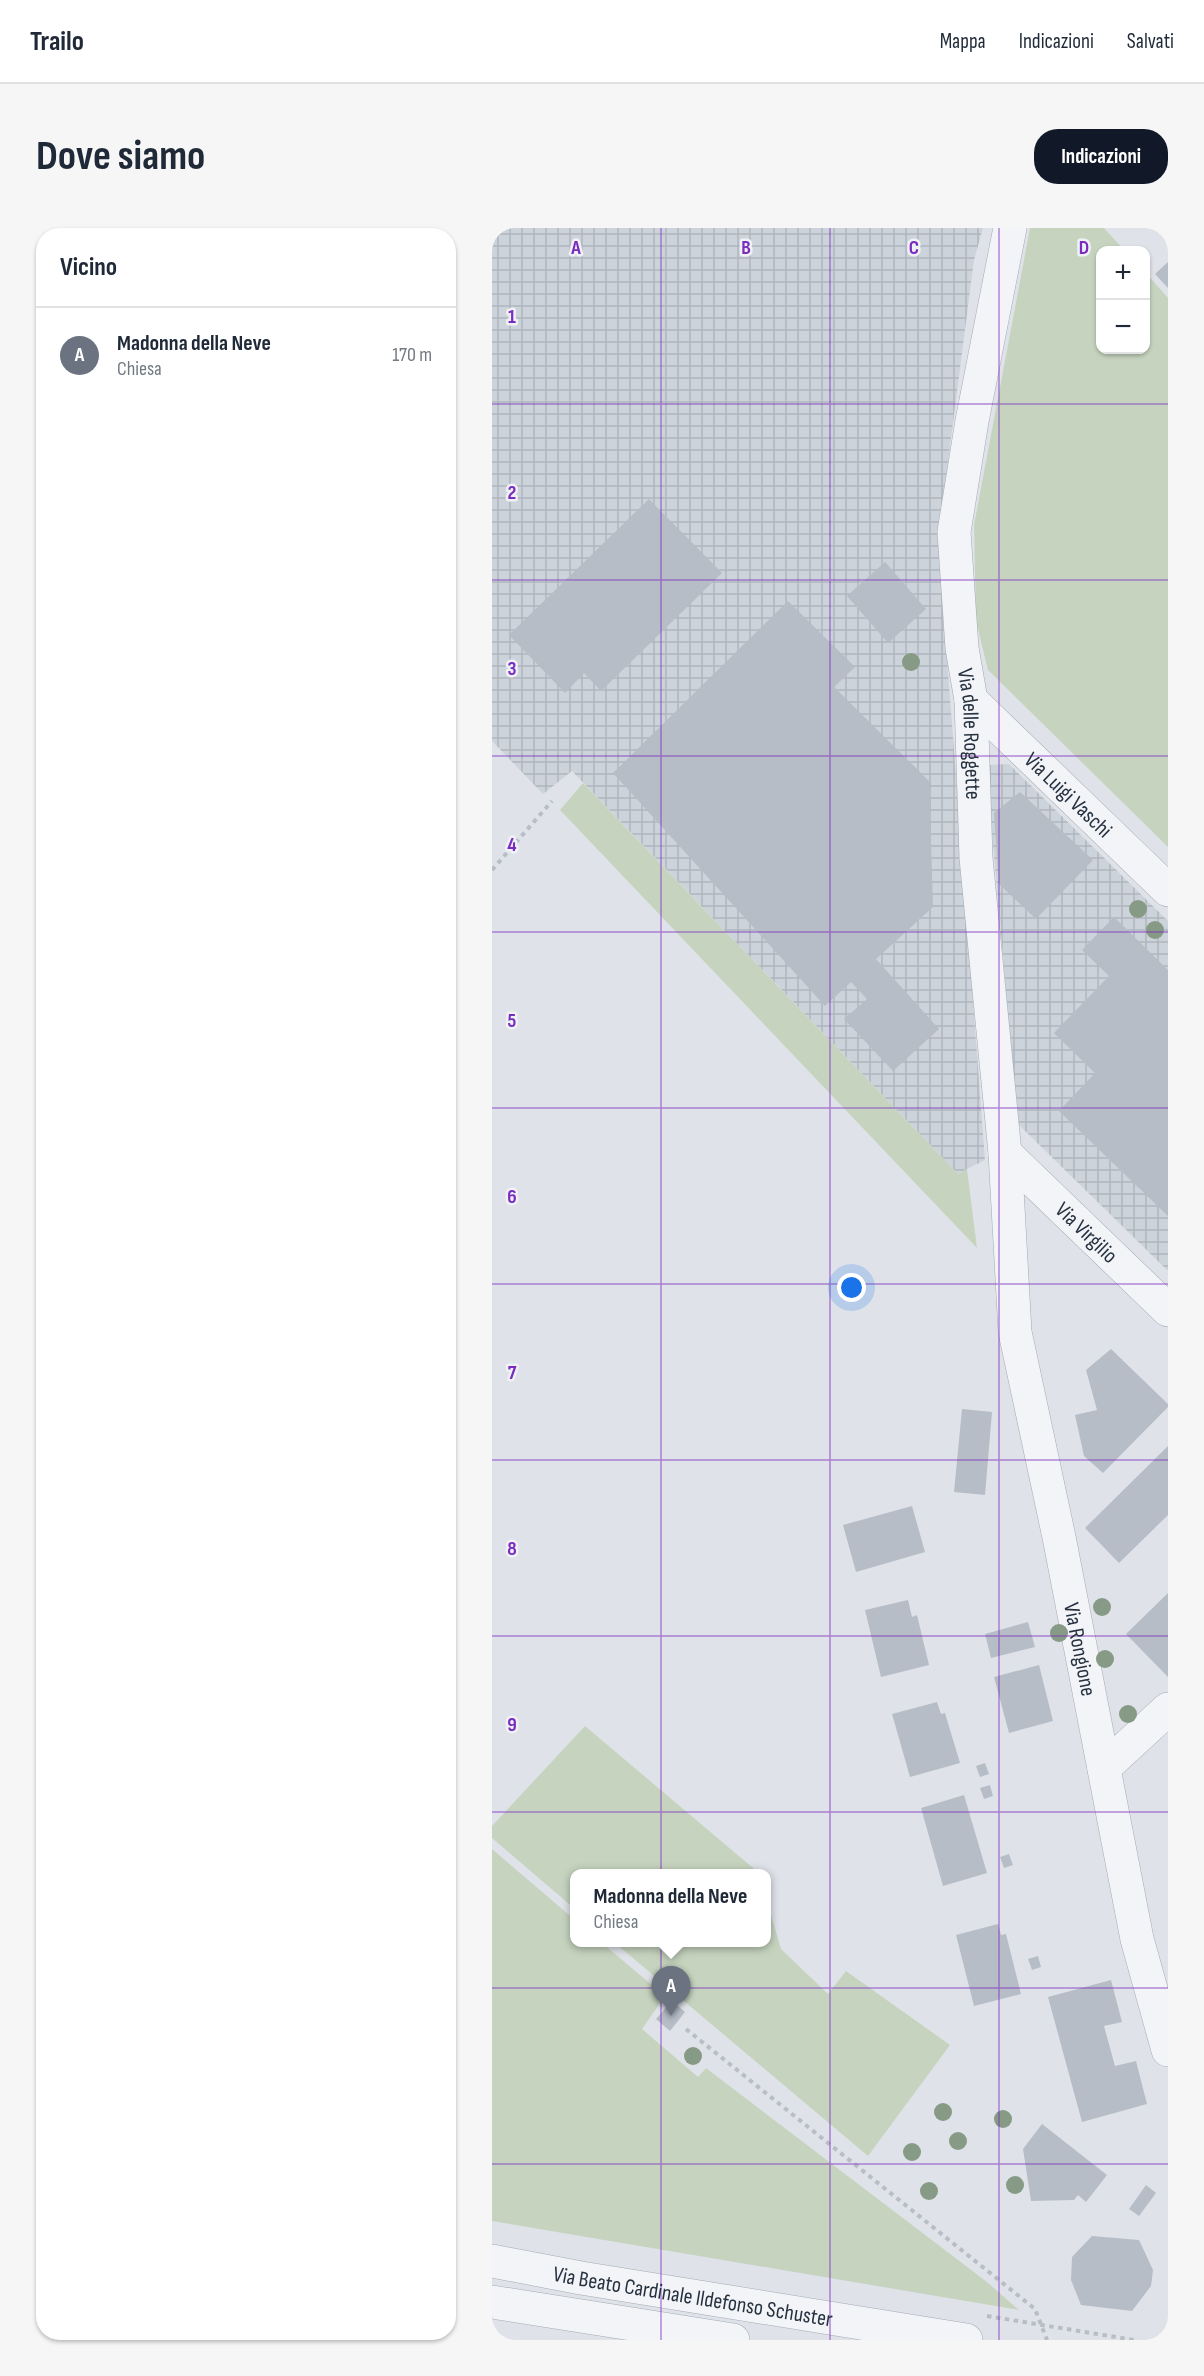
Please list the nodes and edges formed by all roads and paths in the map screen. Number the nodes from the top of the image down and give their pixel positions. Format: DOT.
graph roads {
  1 [pos="1010,228"];
  2 [pos="972,700"];
  3 [pos="552,801"];
  4 [pos="492,870"];
  5 [pos="1168,890"];
  6 [pos="1005,1153"];
  7 [pos="1010,1243"];
  8 [pos="1168,1310"];
  9 [pos="1168,1709"];
  10 [pos="1104,1768"];
  11 [pos="686,2029"];
  12 [pos="1168,2050"];
  13 [pos="492,2261"];
  14 [pos="492,2302"];
  15 [pos="733,2340"];
  16 [pos="966,2340"];
  17 [pos="1047,2340"];
  1 -- 2 [label="street, Via delle Roggette"];
  2 -- 5 [label="street, Via Luigi Vaschi"];
  2 -- 6 [label="street, Via delle Roggette"];
  3 -- 4 [label="path"];
  6 -- 7 [label="street, Via delle Roggette"];
  6 -- 8 [label="street, Via Virgilio"];
  7 -- 10 [label="street, Via Rongione"];
  9 -- 10 [label="street"];
  10 -- 12 [label="street, Via Rongione"];
  11 -- 17 [label="path"];
  13 -- 16 [label="street, Via Beato Cardinale Ildefonso Schuster"];
  14 -- 15 [label="street, Via Beato Cardinale Ildefonso Schuster"];
}
